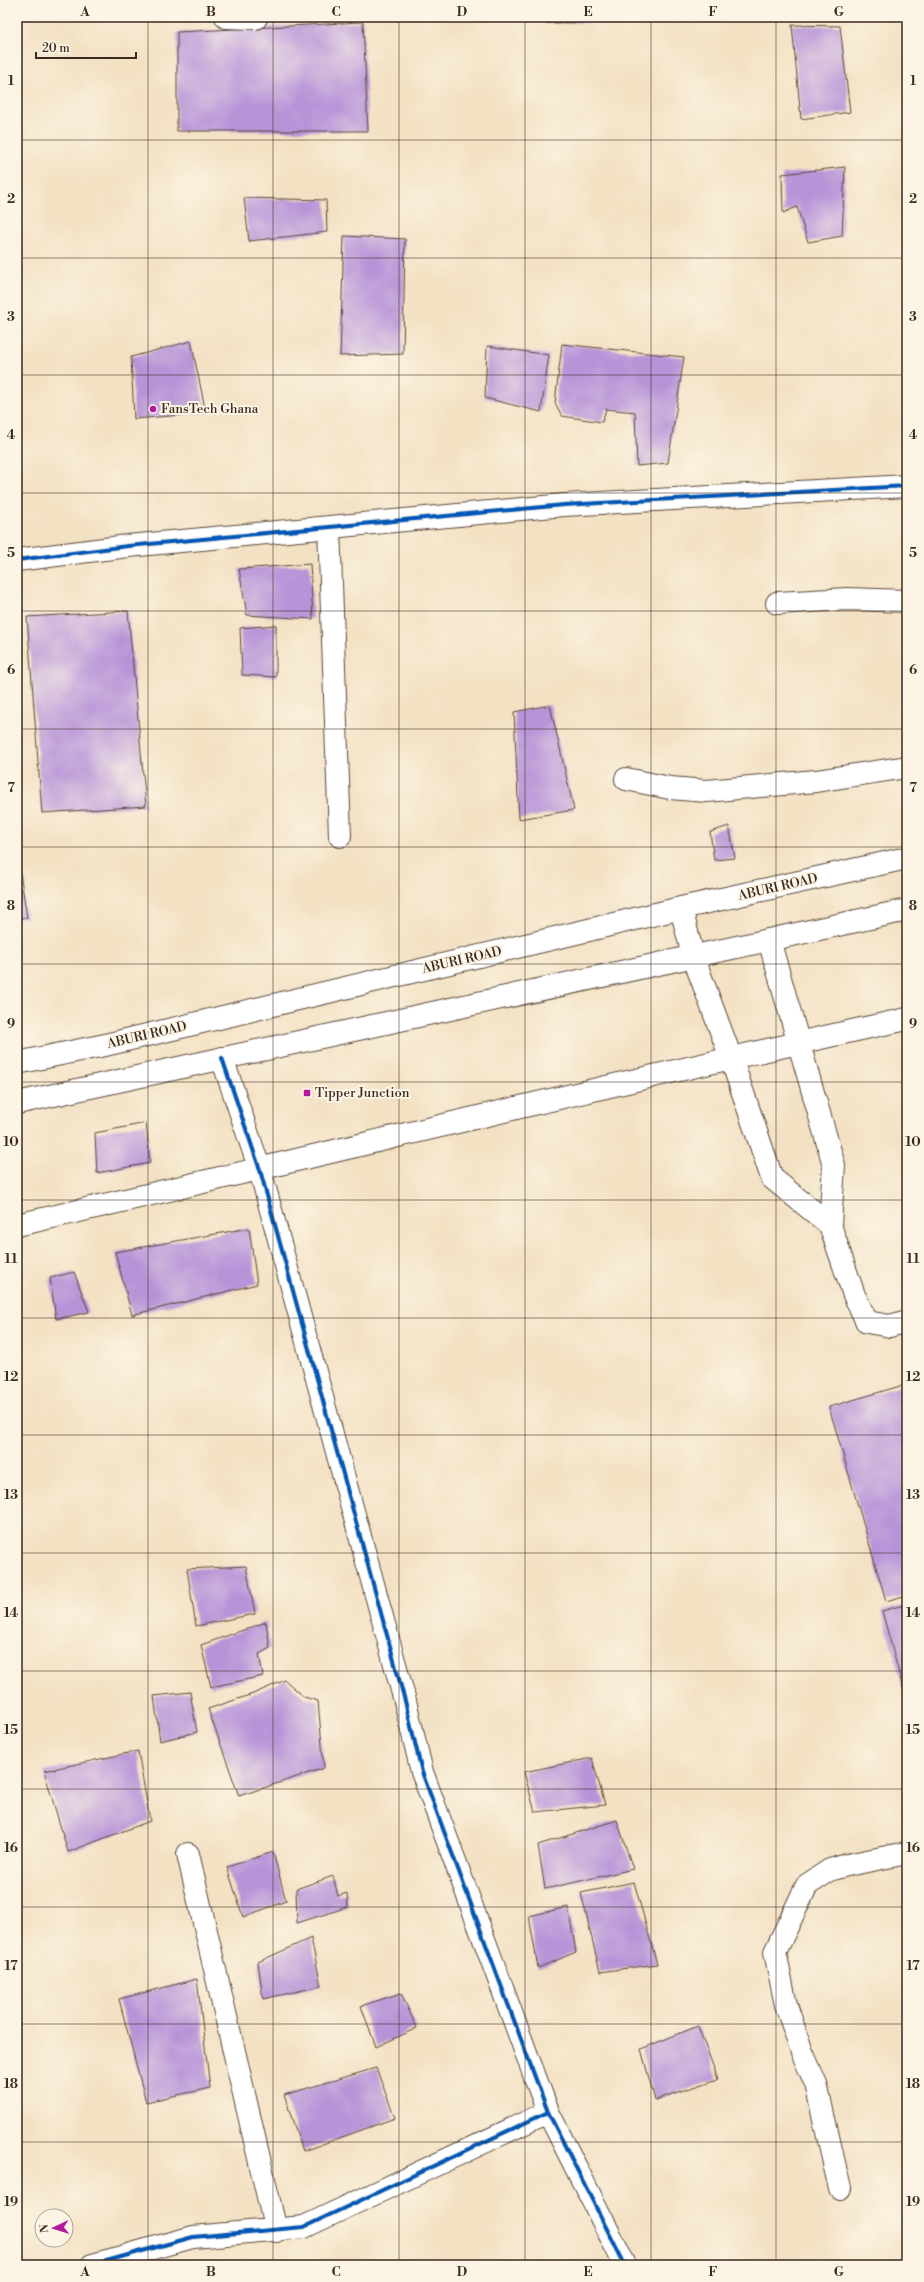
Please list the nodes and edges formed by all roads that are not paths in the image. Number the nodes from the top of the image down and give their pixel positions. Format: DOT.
graph roads {
  1 [pos="226,17"];
  2 [pos="256,18"];
  3 [pos="907,486"];
  4 [pos="329,527"];
  5 [pos="17,560"];
  6 [pos="907,601"];
  7 [pos="777,602"];
  8 [pos="907,767"];
  9 [pos="626,779"];
  10 [pos="340,836"];
  11 [pos="907,858"];
  12 [pos="681,908"];
  13 [pos="907,910"];
  14 [pos="769,940"];
  15 [pos="693,956"];
  16 [pos="907,1019"];
  17 [pos="799,1042"];
  18 [pos="222,1058"];
  19 [pos="732,1058"];
  20 [pos="17,1063"];
  21 [pos="17,1103"];
  22 [pos="260,1170"];
  23 [pos="17,1225"];
  24 [pos="830,1225"];
  25 [pos="907,1322"];
  26 [pos="907,1853"];
  27 [pos="188,1854"];
  28 [pos="548,2112"];
  29 [pos="840,2189"];
  30 [pos="276,2231"];
  31 [pos="92,2265"];
  32 [pos="625,2265"];
  1 -- 2 [label="main road"];
  3 -- 4 [label="main road"];
  4 -- 5 [label="main road"];
  4 -- 10 [label="main road"];
  6 -- 7 [label="main road"];
  8 -- 9 [label="main road"];
  11 -- 12 [label="main road, ABURI ROAD"];
  12 -- 15 [label="main road"];
  12 -- 20 [label="main road, ABURI ROAD"];
  13 -- 14 [label="main road"];
  14 -- 15 [label="main road"];
  14 -- 17 [label="main road"];
  15 -- 18 [label="main road"];
  15 -- 19 [label="main road"];
  16 -- 17 [label="main road"];
  17 -- 19 [label="main road"];
  17 -- 24 [label="main road"];
  18 -- 21 [label="main road"];
  18 -- 22 [label="main road"];
  19 -- 22 [label="main road"];
  19 -- 24 [label="main road"];
  22 -- 23 [label="main road"];
  22 -- 28 [label="main road"];
  24 -- 25 [label="main road"];
  26 -- 29 [label="main road"];
  27 -- 30 [label="main road"];
  28 -- 30 [label="main road"];
  28 -- 32 [label="main road"];
  30 -- 31 [label="main road"];
}
